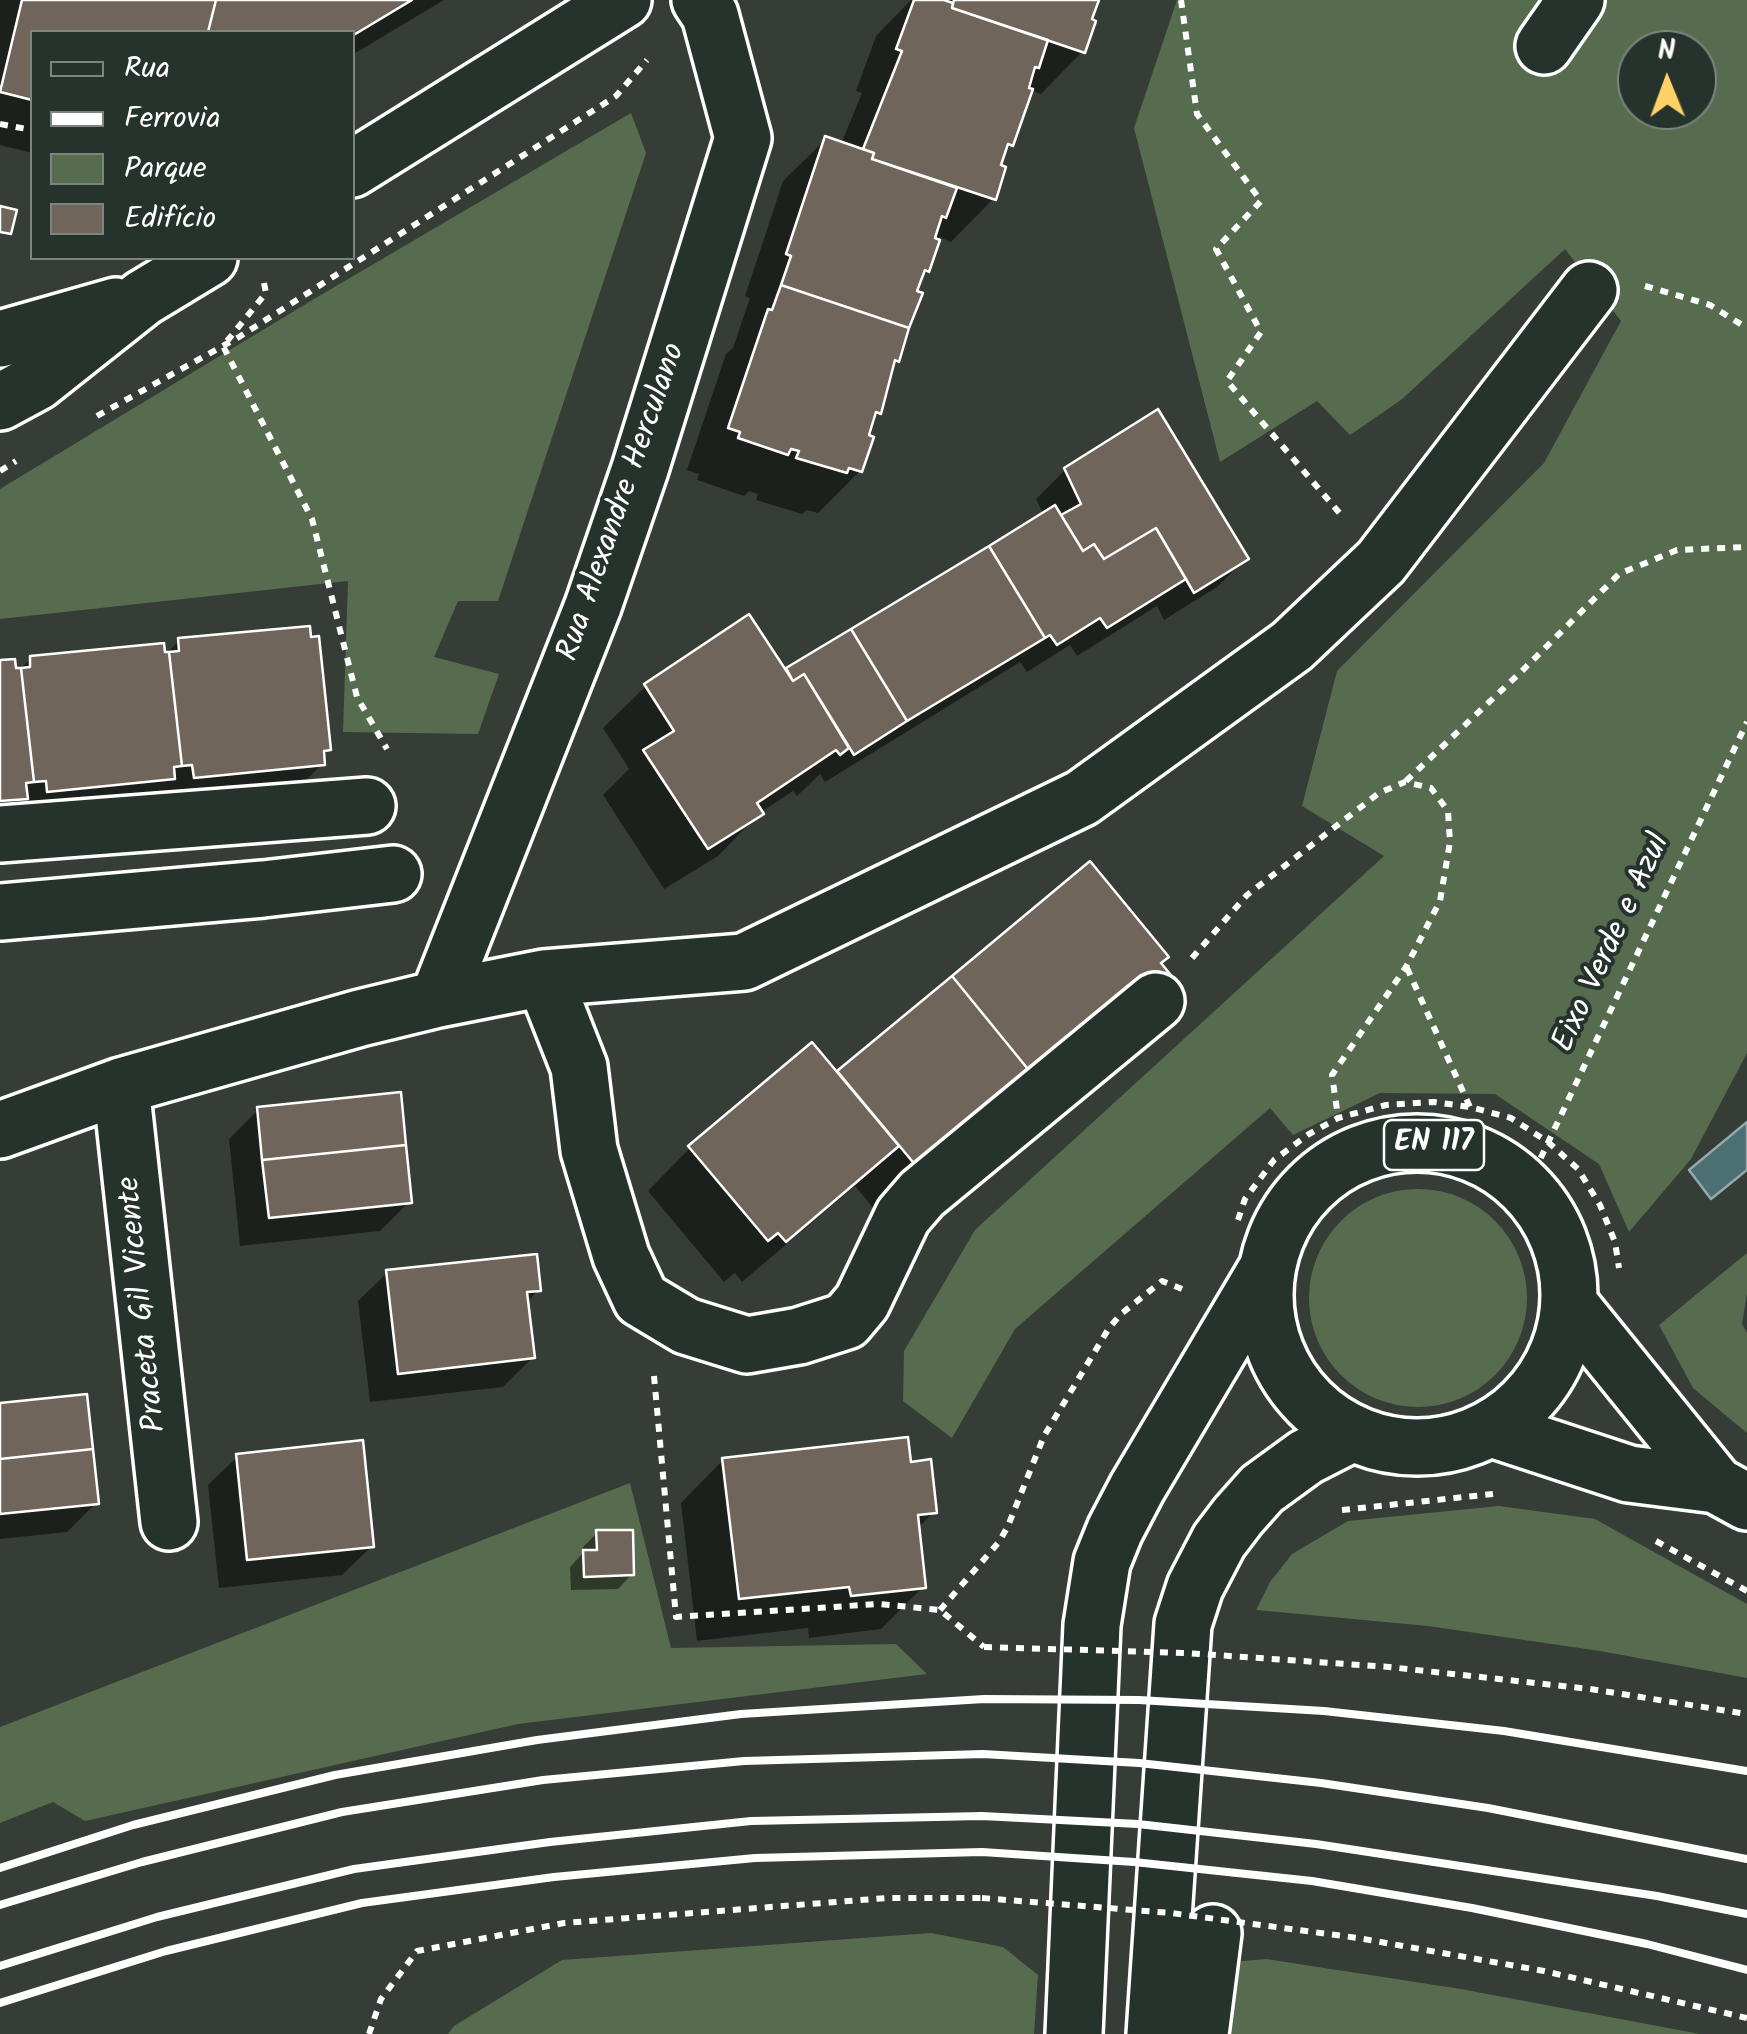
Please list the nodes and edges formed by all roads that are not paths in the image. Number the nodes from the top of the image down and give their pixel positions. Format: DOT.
graph roads {
  1 [pos="623,0"];
  2 [pos="1576,0"];
  3 [pos="705,7"];
  4 [pos="1544,46"];
  5 [pos="355,166"];
  6 [pos="206,260"];
  7 [pos="1589,290"];
  8 [pos="143,298"];
  9 [pos="0,339"];
  10 [pos="0,402"];
  11 [pos="381,785"];
  12 [pos="0,834"];
  13 [pos="393,874"];
  14 [pos="0,912"];
  15 [pos="544,978"];
  16 [pos="438,998"];
  17 [pos="1156,1000"];
  18 [pos="121,1086"];
  19 [pos="0,1130"];
  20 [pos="1249,1253"];
  21 [pos="1570,1306"];
  22 [pos="1492,1429"];
  23 [pos="1353,1433"];
  24 [pos="1731,1493"];
  25 [pos="168,1522"];
  26 [pos="1213,1933"];
  27 [pos="1074,2034"];
  28 [pos="1155,2034"];
  29 [pos="1200,2034"];
  1 -- 5 [label="street"];
  2 -- 4 [label="street"];
  3 -- 16 [label="street, Rua Alexandre Herculano"];
  6 -- 8 [label="street"];
  7 -- 15 [label="street"];
  8 -- 9 [label="street"];
  8 -- 10 [label="street"];
  11 -- 12 [label="street"];
  13 -- 14 [label="street"];
  15 -- 16 [label="street"];
  15 -- 17 [label="street"];
  16 -- 18 [label="street"];
  18 -- 19 [label="street"];
  18 -- 25 [label="street, Praceta Gil Vicente"];
  20 -- 21 [label="street, EN 117"];
  20 -- 23 [label="street, EN 117"];
  20 -- 27 [label="street, EN 117"];
  21 -- 22 [label="street, EN 117"];
  21 -- 24 [label="street"];
  22 -- 23 [label="street, EN 117"];
  22 -- 24 [label="street"];
  23 -- 28 [label="street"];
  26 -- 29 [label="street"];
}
